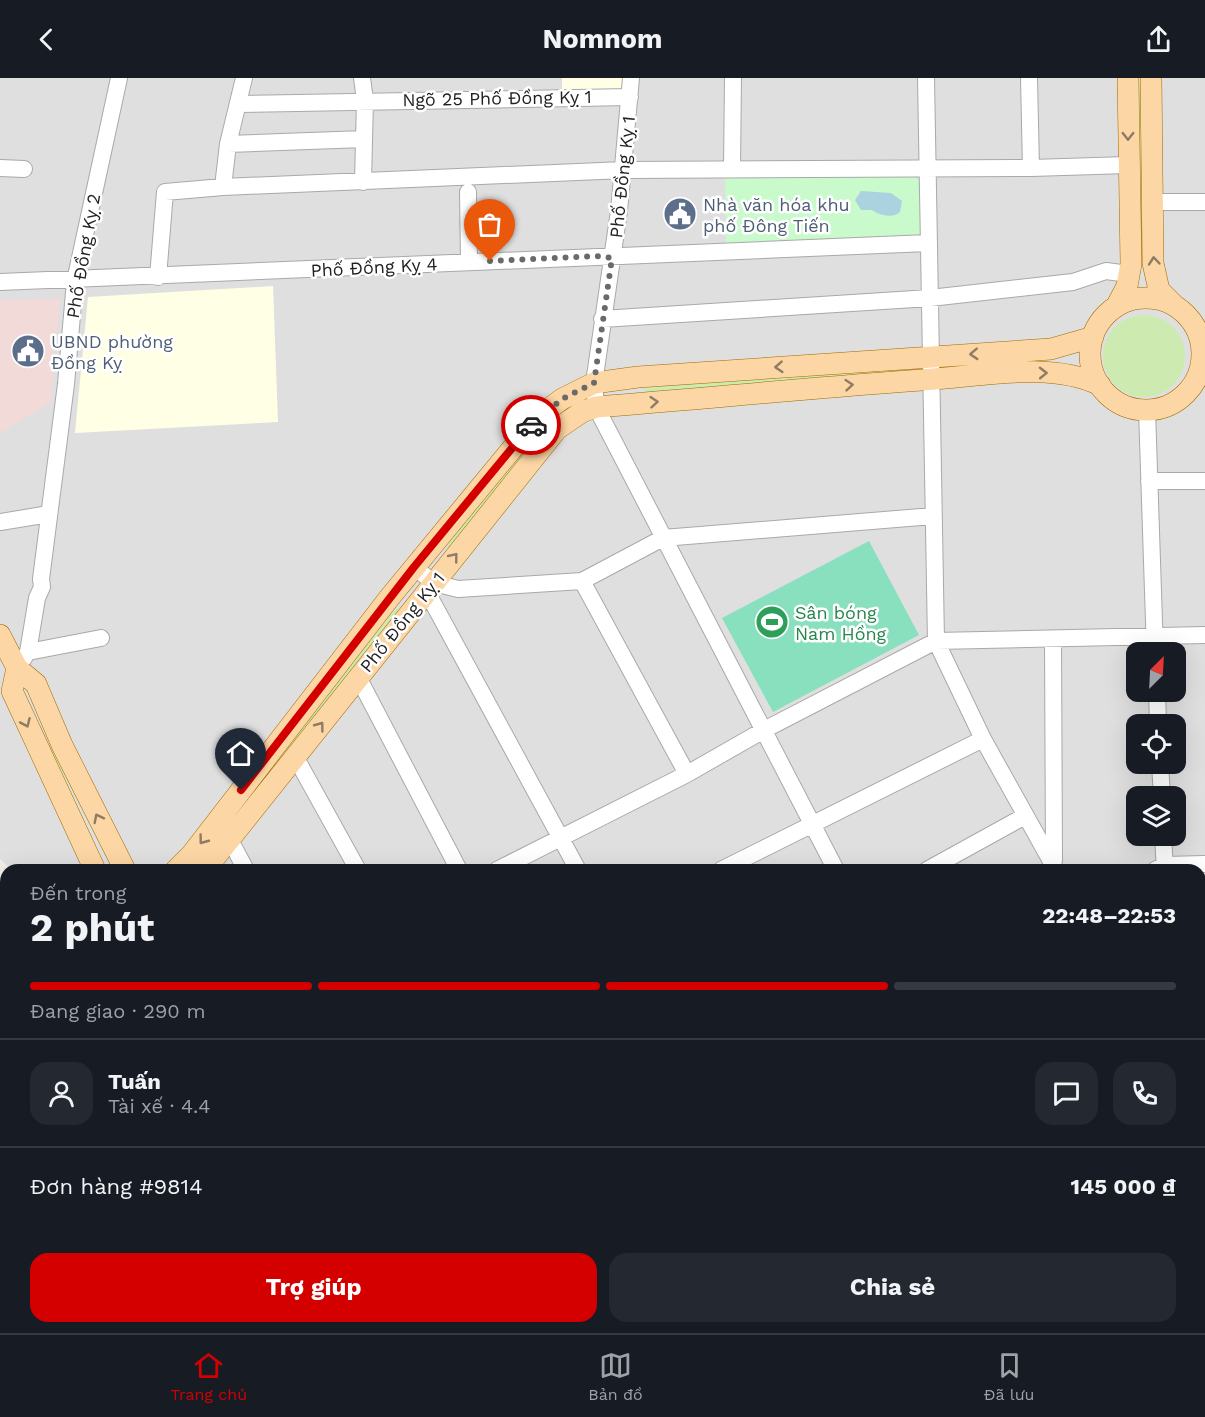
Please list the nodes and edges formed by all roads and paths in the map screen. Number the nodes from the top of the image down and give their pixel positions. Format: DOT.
graph roads {
  1 [pos="120,78"];
  2 [pos="244,78"];
  3 [pos="362,78"];
  4 [pos="631,78"];
  5 [pos="733,78"];
  6 [pos="926,78"];
  7 [pos="1029,78"];
  8 [pos="1128,78"];
  9 [pos="1151,78"];
  10 [pos="630,97"];
  11 [pos="365,100"];
  12 [pos="238,104"];
  13 [pos="364,139"];
  14 [pos="228,144"];
  15 [pos="1128,165"];
  16 [pos="0,168"];
  17 [pos="929,168"];
  18 [pos="1031,168"];
  19 [pos="24,169"];
  20 [pos="732,169"];
  21 [pos="624,170"];
  22 [pos="363,182"];
  23 [pos="223,187"];
  24 [pos="468,192"];
  25 [pos="1153,202"];
  26 [pos="1205,202"];
  27 [pos="928,243"];
  28 [pos="612,258"];
  29 [pos="469,262"];
  30 [pos="1129,274"];
  31 [pos="158,277"];
  32 [pos="75,281"];
  33 [pos="0,282"];
  34 [pos="930,298"];
  35 [pos="1116,307"];
  36 [pos="1180,310"];
  37 [pos="603,319"];
  38 [pos="1093,337"];
  39 [pos="1203,340"];
  40 [pos="931,356"];
  41 [pos="1203,365"];
  42 [pos="933,379"];
  43 [pos="594,383"];
  44 [pos="1100,385"];
  45 [pos="596,407"];
  46 [pos="1147,410"];
  47 [pos="1149,481"];
  48 [pos="1205,481"];
  49 [pos="49,514"];
  50 [pos="933,516"];
  51 [pos="0,522"];
  52 [pos="663,538"];
  53 [pos="414,567"];
  54 [pos="582,581"];
  55 [pos="430,587"];
  56 [pos="0,634"];
  57 [pos="1205,635"];
  58 [pos="101,638"];
  59 [pos="1053,640"];
  60 [pos="936,641"];
  61 [pos="1154,642"];
  62 [pos="1165,642"];
  63 [pos="1126,643"];
  64 [pos="22,660"];
  65 [pos="358,677"];
  66 [pos="764,730"];
  67 [pos="983,739"];
  68 [pos="296,758"];
  69 [pos="687,774"];
  70 [pos="1025,816"];
  71 [pos="812,824"];
  72 [pos="562,837"];
  73 [pos="230,840"];
  74 [pos="1163,846"];
  75 [pos="92,864"];
  76 [pos="125,864"];
  77 [pos="182,864"];
  78 [pos="210,864"];
  79 [pos="243,864"];
  80 [pos="355,864"];
  81 [pos="456,864"];
  82 [pos="509,864"];
  83 [pos="575,864"];
  84 [pos="733,864"];
  85 [pos="833,864"];
  86 [pos="938,864"];
  87 [pos="1053,864"];
  88 [pos="1055,864"];
  89 [pos="1162,864"];
  1 -- 32 [label="street, Phố Đồng Kỵ 2"];
  2 -- 12 [label="street"];
  3 -- 11 [label="street"];
  4 -- 10 [label="street, Phố Đồng Kỵ 1"];
  5 -- 20 [label="street"];
  6 -- 17 [label="street"];
  7 -- 18 [label="street"];
  8 -- 15 [label="main road, one-way"];
  9 -- 25 [label="main road"];
  10 -- 11 [label="street, Ngõ 25 Phố Đồng Kỵ 1"];
  10 -- 21 [label="street, Phố Đồng Kỵ 1"];
  11 -- 12 [label="street, Ngõ 25 Phố Đồng Kỵ 1"];
  11 -- 13 [label="street"];
  12 -- 14 [label="street"];
  13 -- 14 [label="street"];
  13 -- 22 [label="street"];
  14 -- 23 [label="street"];
  15 -- 18 [label="street"];
  15 -- 30 [label="main road"];
  16 -- 19 [label="street"];
  17 -- 18 [label="street"];
  17 -- 20 [label="street"];
  17 -- 27 [label="street"];
  20 -- 21 [label="street"];
  21 -- 22 [label="street"];
  21 -- 28 [label="street, Phố Đồng Kỵ 1"];
  22 -- 23 [label="street"];
  23 -- 31 [label="street"];
  24 -- 29 [label="street"];
  25 -- 26 [label="street"];
  36 -- 25 [label="main road, one-way"];
  27 -- 28 [label="street, Phố Đồng Kỵ 4"];
  27 -- 34 [label="street"];
  28 -- 29 [label="street, Phố Đồng Kỵ 4"];
  28 -- 37 [label="street, Phố Đồng Kỵ 1"];
  29 -- 31 [label="street, Phố Đồng Kỵ 4"];
  30 -- 34 [label="street"];
  30 -- 35 [label="main road"];
  31 -- 32 [label="street, Phố Đồng Kỵ 4"];
  32 -- 33 [label="street, Phố Đồng Kỵ 4"];
  32 -- 49 [label="street, Phố Đồng Kỵ 2"];
  34 -- 37 [label="street"];
  34 -- 40 [label="street"];
  35 -- 36 [label="main road"];
  35 -- 38 [label="main road"];
  36 -- 39 [label="main road"];
  37 -- 43 [label="street, Phố Đồng Kỵ 1"];
  38 -- 40 [label="main road, one-way"];
  38 -- 44 [label="main road"];
  39 -- 41 [label="main road"];
  40 -- 42 [label="street"];
  40 -- 43 [label="main road, one-way"];
  41 -- 46 [label="main road"];
  42 -- 44 [label="main road, one-way"];
  45 -- 42 [label="main road, one-way"];
  42 -- 50 [label="street"];
  43 -- 45 [label="street, Phố Đồng Kỵ 1"];
  43 -- 53 [label="main road, Phố Đồng Kỵ 1"];
  44 -- 46 [label="main road"];
  45 -- 52 [label="street"];
  55 -- 45 [label="main road, Phố Đồng Kỵ 1, one-way"];
  46 -- 47 [label="street"];
  47 -- 48 [label="street"];
  47 -- 61 [label="street"];
  49 -- 51 [label="street"];
  49 -- 64 [label="street, Phố Đồng Kỵ 2"];
  50 -- 52 [label="street"];
  50 -- 60 [label="street"];
  52 -- 54 [label="street"];
  52 -- 66 [label="street"];
  53 -- 55 [label="street"];
  53 -- 77 [label="main road, Phố Đồng Kỵ 1, one-way"];
  54 -- 55 [label="street"];
  54 -- 69 [label="street"];
  55 -- 65 [label="main road, Phố Đồng Kỵ 1"];
  55 -- 72 [label="street"];
  56 -- 64 [label="main road"];
  57 -- 62 [label="street"];
  58 -- 64 [label="street"];
  59 -- 60 [label="street"];
  59 -- 63 [label="street"];
  59 -- 88 [label="street"];
  60 -- 66 [label="street"];
  60 -- 67 [label="street"];
  64 -- 75 [label="main road, one-way"];
  76 -- 64 [label="main road, one-way"];
  68 -- 65 [label="main road, Phố Đồng Kỵ 1, one-way"];
  65 -- 81 [label="street"];
  66 -- 69 [label="street"];
  66 -- 71 [label="street"];
  67 -- 70 [label="street"];
  67 -- 71 [label="street"];
  68 -- 73 [label="main road, Phố Đồng Kỵ 1"];
  68 -- 80 [label="street"];
  69 -- 72 [label="street"];
  70 -- 86 [label="street"];
  70 -- 87 [label="street"];
  71 -- 84 [label="street"];
  71 -- 85 [label="street"];
  72 -- 82 [label="street"];
  72 -- 83 [label="street"];
  73 -- 78 [label="main road, Phố Đồng Kỵ 1"];
  73 -- 79 [label="street"];
  74 -- 89 [label="street"];
}
